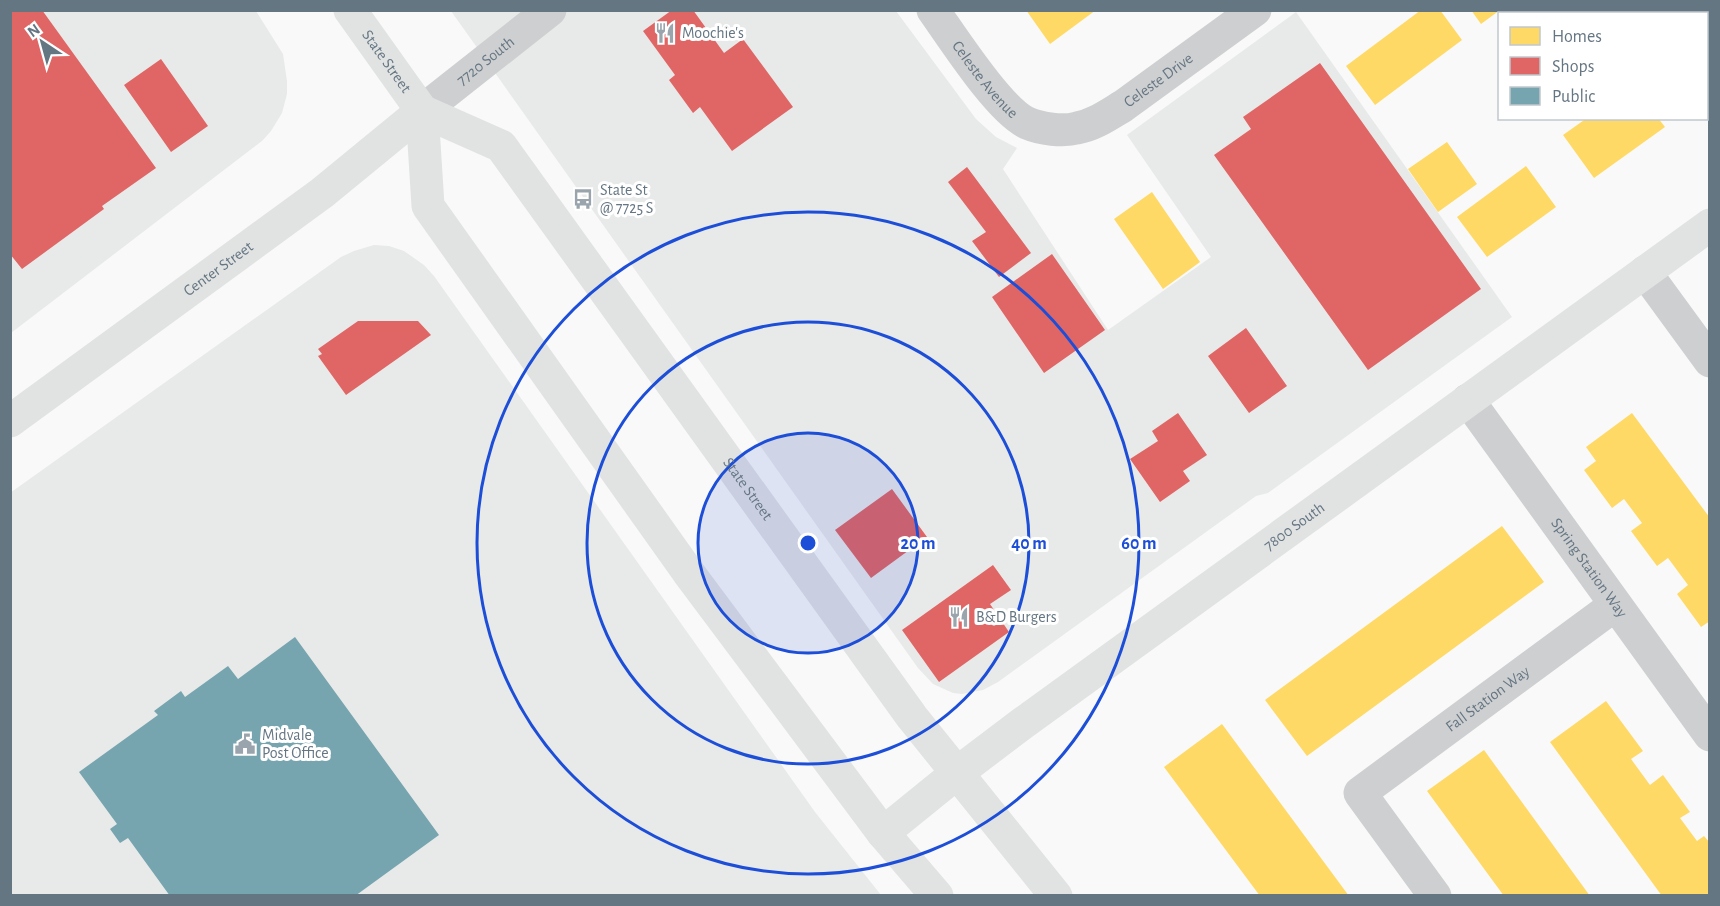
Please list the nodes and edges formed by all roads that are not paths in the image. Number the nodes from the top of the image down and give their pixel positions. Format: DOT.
graph roads {
  1 [pos="350,10"];
  2 [pos="550,10"];
  3 [pos="933,10"];
  4 [pos="1255,10"];
  5 [pos="422,111"];
  6 [pos="1052,129"];
  7 [pos="1710,225"];
  8 [pos="1645,272"];
  9 [pos="1710,361"];
  10 [pos="1468,400"];
  11 [pos="10,421"];
  12 [pos="1615,605"];
  13 [pos="1710,735"];
  14 [pos="957,773"];
  15 [pos="883,832"];
  16 [pos="937,896"];
  17 [pos="1056,896"];
  18 [pos="1435,896"];
  1 -- 5 [label="main road, State Street"];
  2 -- 5 [label="street, 7720 South"];
  3 -- 6 [label="street, Celeste Avenue"];
  4 -- 6 [label="street, Celeste Drive"];
  5 -- 11 [label="main road, Center Street"];
  5 -- 14 [label="main road, State Street"];
  5 -- 15 [label="main road"];
  7 -- 8 [label="main road, 7800 South"];
  8 -- 9 [label="street"];
  8 -- 10 [label="main road, 7800 South"];
  10 -- 12 [label="street, Spring Station Way"];
  10 -- 14 [label="main road, 7800 South"];
  12 -- 13 [label="street, Spring Station Way"];
  12 -- 18 [label="street, Fall Station Way"];
  14 -- 15 [label="main road, 7800 South"];
  14 -- 17 [label="main road, State Street"];
  15 -- 16 [label="main road"];
}
